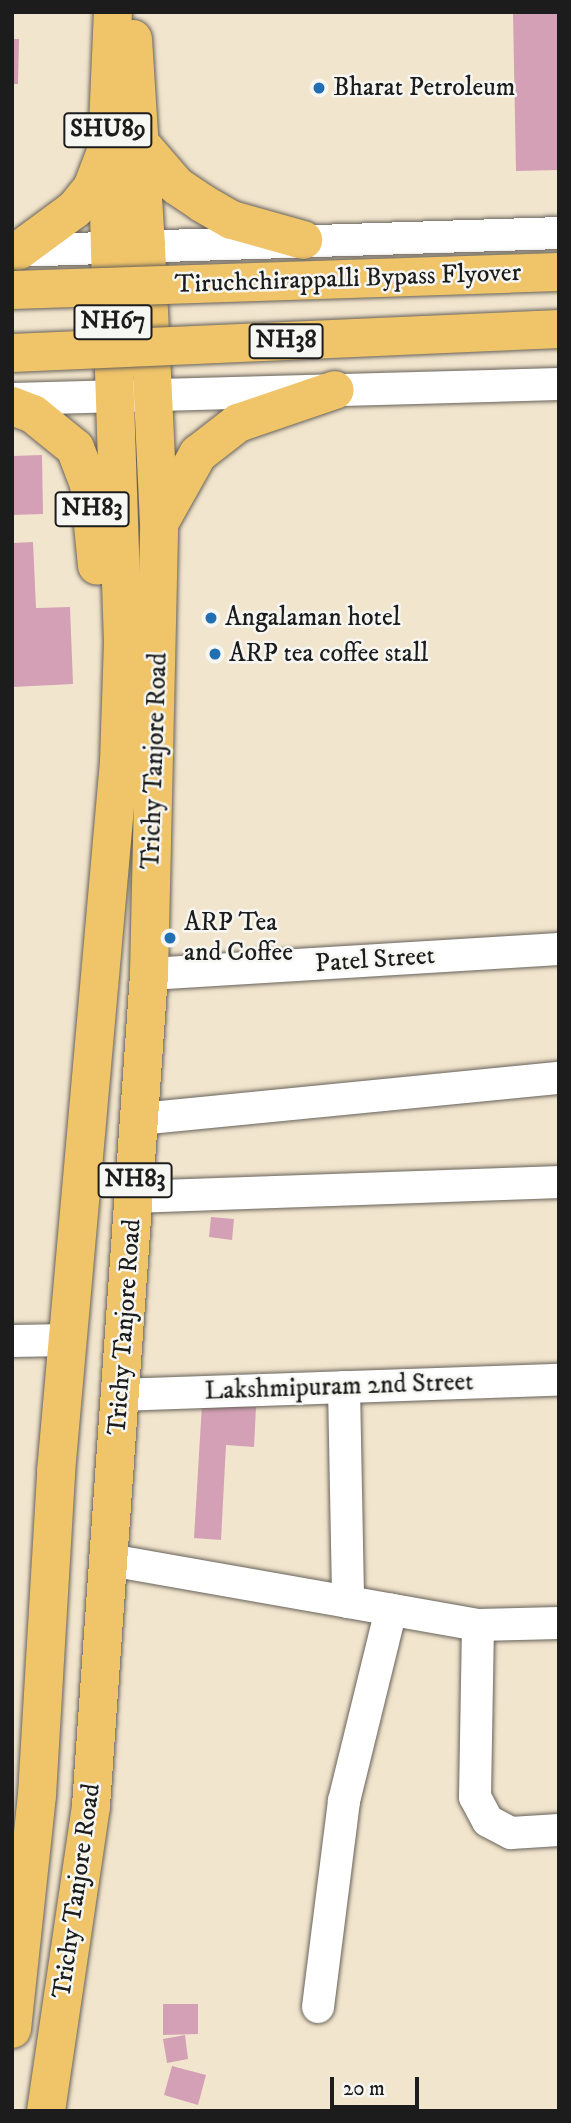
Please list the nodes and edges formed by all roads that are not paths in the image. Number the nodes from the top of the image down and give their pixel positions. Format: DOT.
graph roads {
  1 [pos="113,12"];
  2 [pos="130,12"];
  3 [pos="123,144"];
  4 [pos="559,233"];
  5 [pos="303,240"];
  6 [pos="128,246"];
  7 [pos="15,251"];
  8 [pos="559,272"];
  9 [pos="12,290"];
  10 [pos="559,330"];
  11 [pos="12,353"];
  12 [pos="559,384"];
  13 [pos="335,390"];
  14 [pos="134,395"];
  15 [pos="12,399"];
  16 [pos="12,406"];
  17 [pos="159,523"];
  18 [pos="123,642"];
  19 [pos="559,949"];
  20 [pos="149,974"];
  21 [pos="559,1079"];
  22 [pos="139,1119"];
  23 [pos="559,1182"];
  24 [pos="134,1196"];
  25 [pos="69,1340"];
  26 [pos="12,1342"];
  27 [pos="559,1380"];
  28 [pos="344,1387"];
  29 [pos="120,1395"];
  30 [pos="110,1560"];
  31 [pos="348,1602"];
  32 [pos="391,1610"];
  33 [pos="559,1623"];
  34 [pos="478,1625"];
  35 [pos="559,1830"];
  36 [pos="318,2007"];
  37 [pos="12,2029"];
  38 [pos="46,2111"];
  1 -- 3 [label="main road, SHU89"];
  2 -- 3 [label="main road, SHU89"];
  3 -- 5 [label="main road"];
  3 -- 6 [label="main road, SHU89"];
  3 -- 7 [label="main road"];
  4 -- 5 [label="street"];
  5 -- 6 [label="street"];
  6 -- 7 [label="street"];
  6 -- 14 [label="main road, Trichy Tanjore Road / NH67"];
  8 -- 9 [label="main road, Tiruchchirappalli Bypass Flyover / NH38, bridge"];
  10 -- 11 [label="main road, NH38, bridge"];
  12 -- 13 [label="street"];
  13 -- 14 [label="street"];
  13 -- 17 [label="main road"];
  14 -- 15 [label="street"];
  14 -- 17 [label="main road, Trichy Tanjore Road / NH83"];
  14 -- 18 [label="main road, Trichy Tanjore Road"];
  16 -- 18 [label="main road, NH83"];
  17 -- 20 [label="main road, Trichy Tanjore Road / NH83"];
  18 -- 25 [label="main road, Trichy Tanjore Road / NH83"];
  19 -- 20 [label="street, Patel Street"];
  20 -- 22 [label="main road, Trichy Tanjore Road / NH83"];
  21 -- 22 [label="street"];
  22 -- 24 [label="main road, Trichy Tanjore Road / NH83"];
  23 -- 24 [label="street"];
  24 -- 29 [label="main road, Trichy Tanjore Road / NH83"];
  25 -- 26 [label="street"];
  25 -- 37 [label="main road, Trichy Tanjore Road / NH83"];
  27 -- 28 [label="street, Lakshmipuram 2nd Street"];
  28 -- 29 [label="street, Lakshmipuram 2nd Street"];
  28 -- 31 [label="street"];
  29 -- 30 [label="main road, Trichy Tanjore Road / NH83"];
  30 -- 31 [label="street"];
  30 -- 38 [label="main road, Trichy Tanjore Road / NH83"];
  31 -- 32 [label="street"];
  32 -- 34 [label="street"];
  32 -- 36 [label="street"];
  33 -- 34 [label="street"];
  34 -- 35 [label="street"];
}
